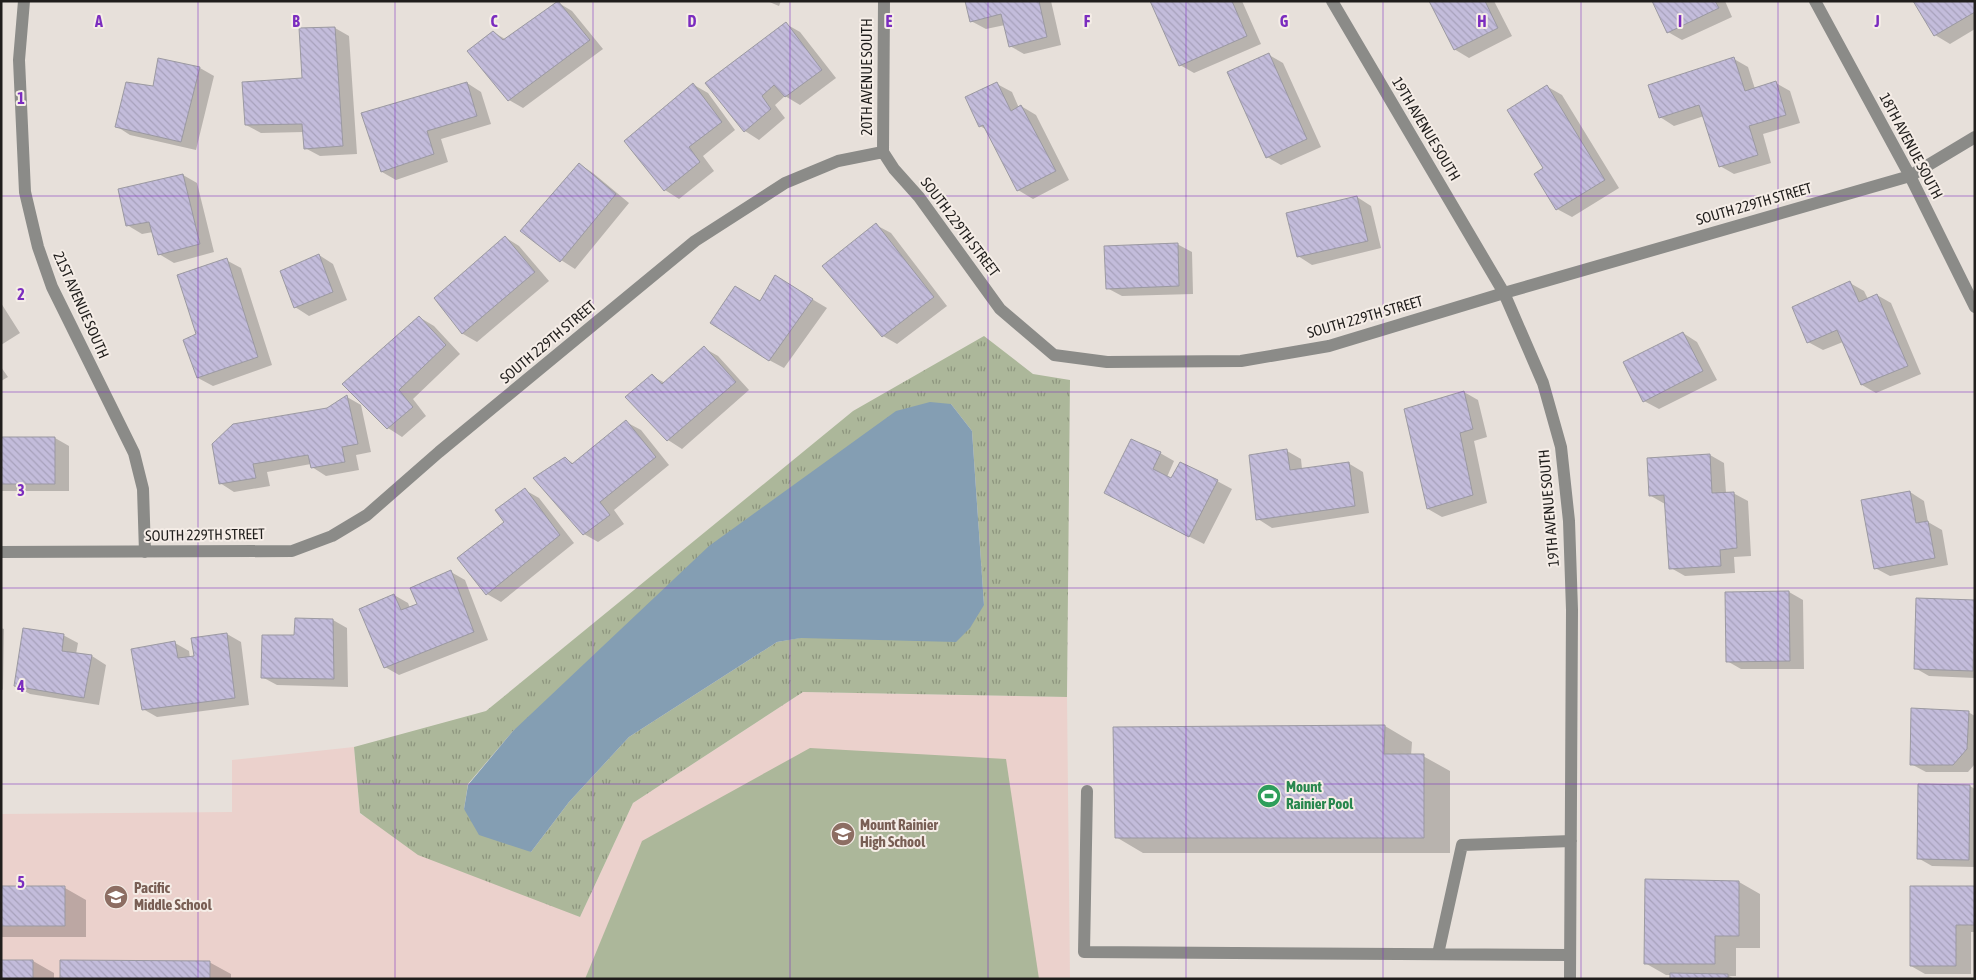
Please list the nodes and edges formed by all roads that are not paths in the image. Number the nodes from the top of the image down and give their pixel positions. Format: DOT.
graph roads {
  1 [pos="24,1"];
  2 [pos="884,1"];
  3 [pos="1332,1"];
  4 [pos="1814,1"];
  5 [pos="1975,137"];
  6 [pos="883,152"];
  7 [pos="1910,176"];
  8 [pos="1504,293"];
  9 [pos="1975,307"];
  10 [pos="1,552"];
  11 [pos="145,552"];
  12 [pos="1088,791"];
  13 [pos="1571,841"];
  14 [pos="1438,954"];
  15 [pos="1570,954"];
  16 [pos="1570,979"];
  1 -- 11 [label="street, 21ST AVENUE SOUTH"];
  2 -- 6 [label="street, 20TH AVENUE SOUTH"];
  3 -- 8 [label="street, 19TH AVENUE SOUTH"];
  4 -- 7 [label="street, 18TH AVENUE SOUTH"];
  5 -- 7 [label="street, SOUTH 229TH STREET"];
  6 -- 8 [label="street, SOUTH 229TH STREET"];
  6 -- 11 [label="street, SOUTH 229TH STREET"];
  7 -- 8 [label="street, SOUTH 229TH STREET"];
  7 -- 9 [label="street, 18TH AVENUE SOUTH"];
  8 -- 13 [label="street, 19TH AVENUE SOUTH"];
  10 -- 11 [label="street, SOUTH 229TH STREET"];
  12 -- 14 [label="street"];
  13 -- 14 [label="street"];
  13 -- 15 [label="street, 19TH AVENUE SOUTH"];
  14 -- 15 [label="street"];
  15 -- 16 [label="street, 19TH AVENUE SOUTH"];
}
